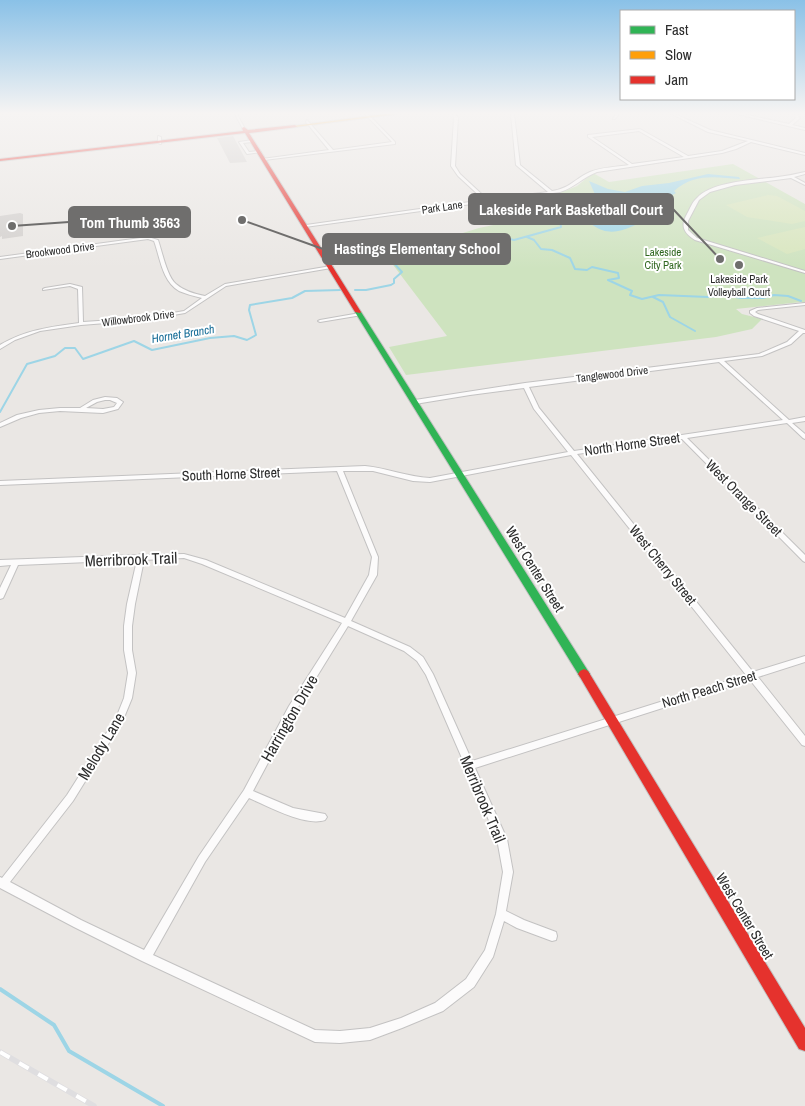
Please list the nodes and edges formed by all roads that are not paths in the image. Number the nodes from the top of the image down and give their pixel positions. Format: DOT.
graph roads {
  1 [pos="269,166"];
  2 [pos="453,166"];
  3 [pos="519,166"];
  4 [pos="627,166"];
  5 [pos="805,173"];
  6 [pos="792,177"];
  7 [pos="805,184"];
  8 [pos="551,192"];
  9 [pos="487,201"];
  10 [pos="306,226"];
  11 [pos="0,258"];
  12 [pos="331,267"];
  13 [pos="805,272"];
  14 [pos="45,289"];
  15 [pos="206,298"];
  16 [pos="805,304"];
  17 [pos="360,314"];
  18 [pos="320,321"];
  19 [pos="81,324"];
  20 [pos="803,331"];
  21 [pos="0,339"];
  22 [pos="7,342"];
  23 [pos="0,347"];
  24 [pos="720,360"];
  25 [pos="525,385"];
  26 [pos="415,402"];
  27 [pos="81,410"];
  28 [pos="805,419"];
  29 [pos="788,422"];
  30 [pos="0,425"];
  31 [pos="683,437"];
  32 [pos="805,437"];
  33 [pos="573,453"];
  34 [pos="340,469"];
  35 [pos="459,473"];
  36 [pos="0,483"];
  37 [pos="141,556"];
  38 [pos="805,559"];
  39 [pos="16,562"];
  40 [pos="0,563"];
  41 [pos="0,596"];
  42 [pos="347,622"];
  43 [pos="805,659"];
  44 [pos="752,676"];
  45 [pos="612,720"];
  46 [pos="805,742"];
  47 [pos="470,766"];
  48 [pos="247,792"];
  49 [pos="322,817"];
  50 [pos="2,883"];
  51 [pos="501,914"];
  52 [pos="552,936"];
  53 [pos="146,957"];
  54 [pos="805,1043"];
  1 -- 10 [label="street, West Center Street"];
  2 -- 9 [label="street"];
  3 -- 8 [label="street"];
  4 -- 8 [label="street, Park Lane"];
  5 -- 6 [label="street"];
  6 -- 7 [label="street"];
  6 -- 13 [label="street"];
  8 -- 9 [label="street, Park Lane"];
  9 -- 10 [label="street, Park Lane"];
  10 -- 12 [label="street, West Center Street"];
  11 -- 15 [label="street, Brookwood Drive"];
  12 -- 15 [label="street, Willowbrook Drive"];
  12 -- 17 [label="street, West Center Street"];
  14 -- 19 [label="street"];
  15 -- 19 [label="street, Willowbrook Drive"];
  16 -- 20 [label="street"];
  17 -- 18 [label="street"];
  17 -- 26 [label="street, West Center Street"];
  19 -- 22 [label="street, Willowbrook Drive"];
  20 -- 24 [label="street, Tanglewood Drive"];
  21 -- 22 [label="street"];
  22 -- 23 [label="street, Willowbrook Drive"];
  24 -- 25 [label="street, Tanglewood Drive"];
  24 -- 29 [label="street"];
  25 -- 26 [label="street, Tanglewood Drive"];
  25 -- 33 [label="street, West Cherry Street"];
  26 -- 35 [label="street, West Center Street"];
  27 -- 27 [label="street"];
  27 -- 30 [label="street"];
  28 -- 29 [label="street, North Horne Street"];
  29 -- 31 [label="street, North Horne Street"];
  29 -- 32 [label="street"];
  31 -- 33 [label="street, North Horne Street"];
  31 -- 38 [label="street, West Orange Street"];
  33 -- 35 [label="street, North Horne Street"];
  33 -- 44 [label="street, West Cherry Street"];
  34 -- 35 [label="street, South Horne Street"];
  34 -- 36 [label="street, South Horne Street"];
  34 -- 42 [label="street, Harrington Drive"];
  35 -- 45 [label="street, West Center Street"];
  37 -- 39 [label="street, Merribrook Trail"];
  37 -- 42 [label="street, Merribrook Trail"];
  37 -- 50 [label="street, Melody Lane"];
  39 -- 40 [label="street, Merribrook Trail"];
  39 -- 41 [label="street"];
  42 -- 47 [label="street, Merribrook Trail"];
  42 -- 48 [label="street, Harrington Drive"];
  43 -- 44 [label="street, North Peach Street"];
  44 -- 45 [label="street, North Peach Street"];
  44 -- 46 [label="street, West Cherry Street"];
  45 -- 47 [label="street, North Peach Street"];
  45 -- 54 [label="street, West Center Street"];
  47 -- 51 [label="street, Merribrook Trail"];
  48 -- 49 [label="street"];
  48 -- 53 [label="street, Harrington Drive"];
  50 -- 53 [label="street, Merribrook Trail"];
  51 -- 52 [label="street"];
  51 -- 53 [label="street, Merribrook Trail"];
}
